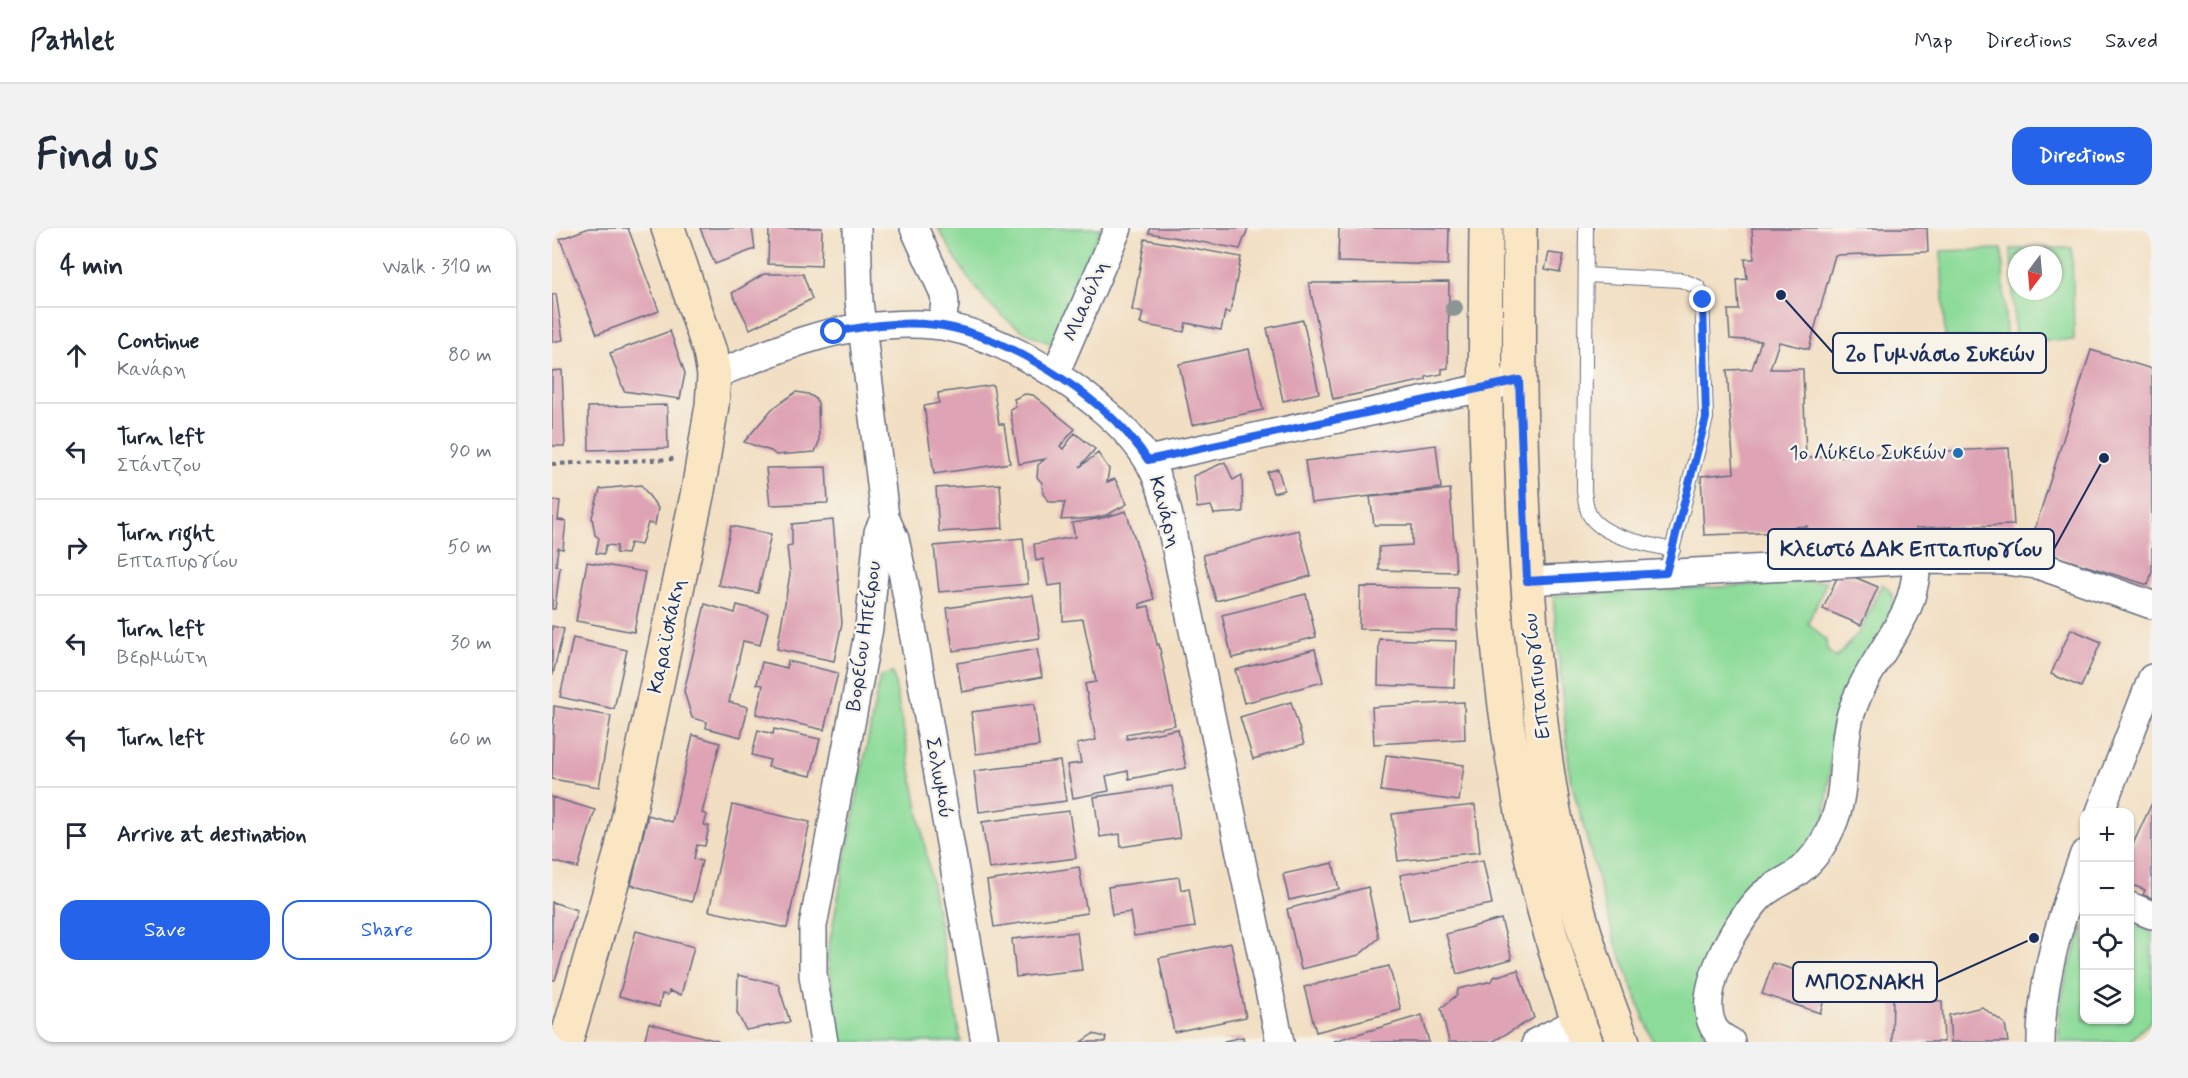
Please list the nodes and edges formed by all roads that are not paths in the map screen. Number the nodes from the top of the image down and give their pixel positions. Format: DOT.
graph roads {
  1 [pos="668,228"];
  2 [pos="857,228"];
  3 [pos="914,228"];
  4 [pos="1118,228"];
  5 [pos="1486,228"];
  6 [pos="1520,228"];
  7 [pos="1586,228"];
  8 [pos="1586,275"];
  9 [pos="941,326"];
  10 [pos="862,327"];
  11 [pos="1054,374"];
  12 [pos="714,375"];
  13 [pos="1519,380"];
  14 [pos="1485,387"];
  15 [pos="1148,460"];
  16 [pos="885,517"];
  17 [pos="1918,560"];
  18 [pos="1670,562"];
  19 [pos="1527,581"];
  20 [pos="2152,605"];
  21 [pos="2152,678"];
  22 [pos="2102,808"];
  23 [pos="2083,862"];
  24 [pos="2079,885"];
  25 [pos="2134,908"];
  26 [pos="2152,915"];
  27 [pos="1582,1032"];
  28 [pos="566,1042"];
  29 [pos="824,1042"];
  30 [pos="985,1042"];
  31 [pos="1280,1042"];
  32 [pos="1536,1042"];
  33 [pos="1623,1042"];
  34 [pos="1731,1042"];
  35 [pos="2042,1042"];
  1 -- 12 [label="main road, Καραϊσκάκη"];
  2 -- 10 [label="street, Βορείου Ηπείρου"];
  3 -- 9 [label="street"];
  4 -- 11 [label="street, Μιαούλη"];
  5 -- 14 [label="main road, Επταπυργίου"];
  6 -- 13 [label="main road, Επταπυργίου"];
  7 -- 8 [label="lane"];
  8 -- 18 [label="lane"];
  8 -- 18 [label="lane"];
  9 -- 10 [label="street, Κανάρη"];
  9 -- 11 [label="street, Κανάρη"];
  10 -- 12 [label="street, Κανάρη"];
  10 -- 16 [label="street, Βορείου Ηπείρου"];
  11 -- 15 [label="street, Κανάρη"];
  12 -- 28 [label="main road, Καραϊσκάκη"];
  13 -- 14 [label="street"];
  13 -- 19 [label="main road, Επταπυργίου"];
  14 -- 15 [label="street"];
  14 -- 27 [label="main road, Επταπυργίου"];
  15 -- 31 [label="street, Κανάρη"];
  16 -- 29 [label="street, Βορείου Ηπείρου"];
  16 -- 30 [label="street, Σολωμού"];
  17 -- 18 [label="street"];
  17 -- 20 [label="street"];
  17 -- 34 [label="street"];
  18 -- 19 [label="street"];
  19 -- 33 [label="main road, Επταπυργίου"];
  21 -- 22 [label="street"];
  23 -- 24 [label="street"];
  24 -- 35 [label="street"];
  25 -- 26 [label="street"];
  27 -- 32 [label="street"];
}
